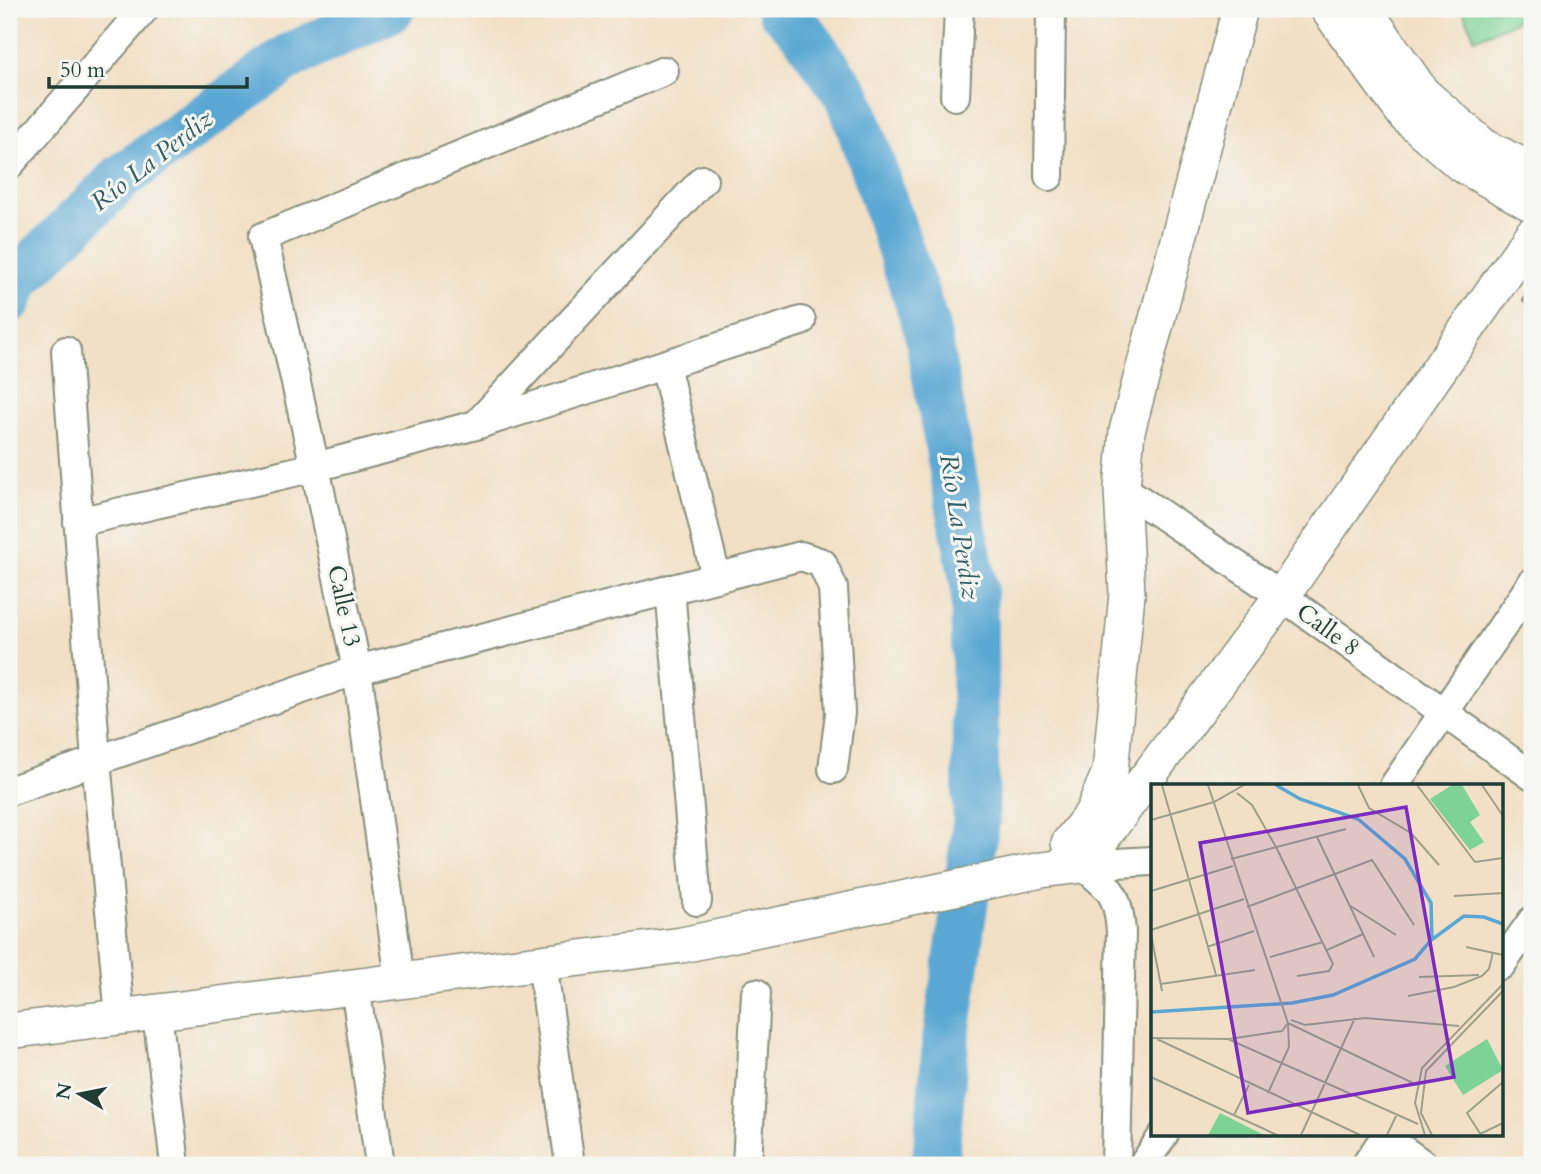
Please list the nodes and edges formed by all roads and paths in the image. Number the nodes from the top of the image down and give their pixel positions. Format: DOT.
graph roads {
  1 [pos="144,9"];
  2 [pos="959,9"];
  3 [pos="1051,9"];
  4 [pos="1240,9"];
  5 [pos="1328,9"];
  6 [pos="1364,9"];
  7 [pos="664,71"];
  8 [pos="955,96"];
  9 [pos="9,165"];
  10 [pos="1532,171"];
  11 [pos="1049,176"];
  12 [pos="703,180"];
  13 [pos="1532,204"];
  14 [pos="1532,235"];
  15 [pos="801,321"];
  16 [pos="66,351"];
  17 [pos="665,365"];
  18 [pos="476,425"];
  19 [pos="315,467"];
  20 [pos="1122,488"];
  21 [pos="78,522"];
  22 [pos="716,577"];
  23 [pos="1532,583"];
  24 [pos="670,589"];
  25 [pos="1282,596"];
  26 [pos="357,670"];
  27 [pos="1443,713"];
  28 [pos="96,760"];
  29 [pos="833,769"];
  30 [pos="1532,776"];
  31 [pos="1395,784"];
  32 [pos="9,791"];
  33 [pos="1151,861"];
  34 [pos="1058,868"];
  35 [pos="697,901"];
  36 [pos="1532,921"];
  37 [pos="542,962"];
  38 [pos="1502,964"];
  39 [pos="400,979"];
  40 [pos="355,985"];
  41 [pos="756,993"];
  42 [pos="157,1012"];
  43 [pos="120,1017"];
  44 [pos="9,1031"];
  45 [pos="1163,1136"];
  46 [pos="1385,1136"];
  47 [pos="1387,1136"];
  48 [pos="175,1165"];
  49 [pos="380,1165"];
  50 [pos="570,1165"];
  51 [pos="747,1165"];
  52 [pos="1116,1165"];
  53 [pos="1143,1165"];
  54 [pos="1366,1165"];
  55 [pos="1424,1165"];
  1 -- 9 [label="street"];
  2 -- 8 [label="street"];
  3 -- 11 [label="street"];
  4 -- 20 [label="main road"];
  5 -- 13 [label="main road"];
  6 -- 10 [label="main road"];
  7 -- 19 [label="street, Calle 13"];
  12 -- 18 [label="street"];
  14 -- 25 [label="main road"];
  15 -- 17 [label="street"];
  16 -- 21 [label="street"];
  17 -- 18 [label="street"];
  17 -- 22 [label="street"];
  18 -- 19 [label="street"];
  19 -- 21 [label="street"];
  19 -- 26 [label="street, Calle 13"];
  20 -- 25 [label="street, Calle 8"];
  20 -- 34 [label="main road"];
  21 -- 28 [label="street"];
  22 -- 24 [label="street"];
  22 -- 29 [label="street"];
  23 -- 27 [label="street"];
  24 -- 26 [label="street"];
  24 -- 35 [label="street"];
  25 -- 27 [label="street, Calle 8"];
  25 -- 34 [label="main road"];
  26 -- 28 [label="street"];
  26 -- 39 [label="street, Calle 13"];
  27 -- 30 [label="street, Calle 8"];
  27 -- 31 [label="street"];
  28 -- 32 [label="street"];
  28 -- 43 [label="street"];
  33 -- 34 [label="street"];
  34 -- 37 [label="main road"];
  34 -- 52 [label="street"];
  36 -- 38 [label="street"];
  37 -- 39 [label="main road"];
  37 -- 50 [label="street"];
  39 -- 40 [label="main road"];
  40 -- 42 [label="main road"];
  40 -- 49 [label="street"];
  41 -- 51 [label="street"];
  42 -- 43 [label="main road"];
  42 -- 48 [label="street"];
  43 -- 44 [label="main road"];
  45 -- 53 [label="street"];
  46 -- 54 [label="street"];
  47 -- 55 [label="street"];
}
